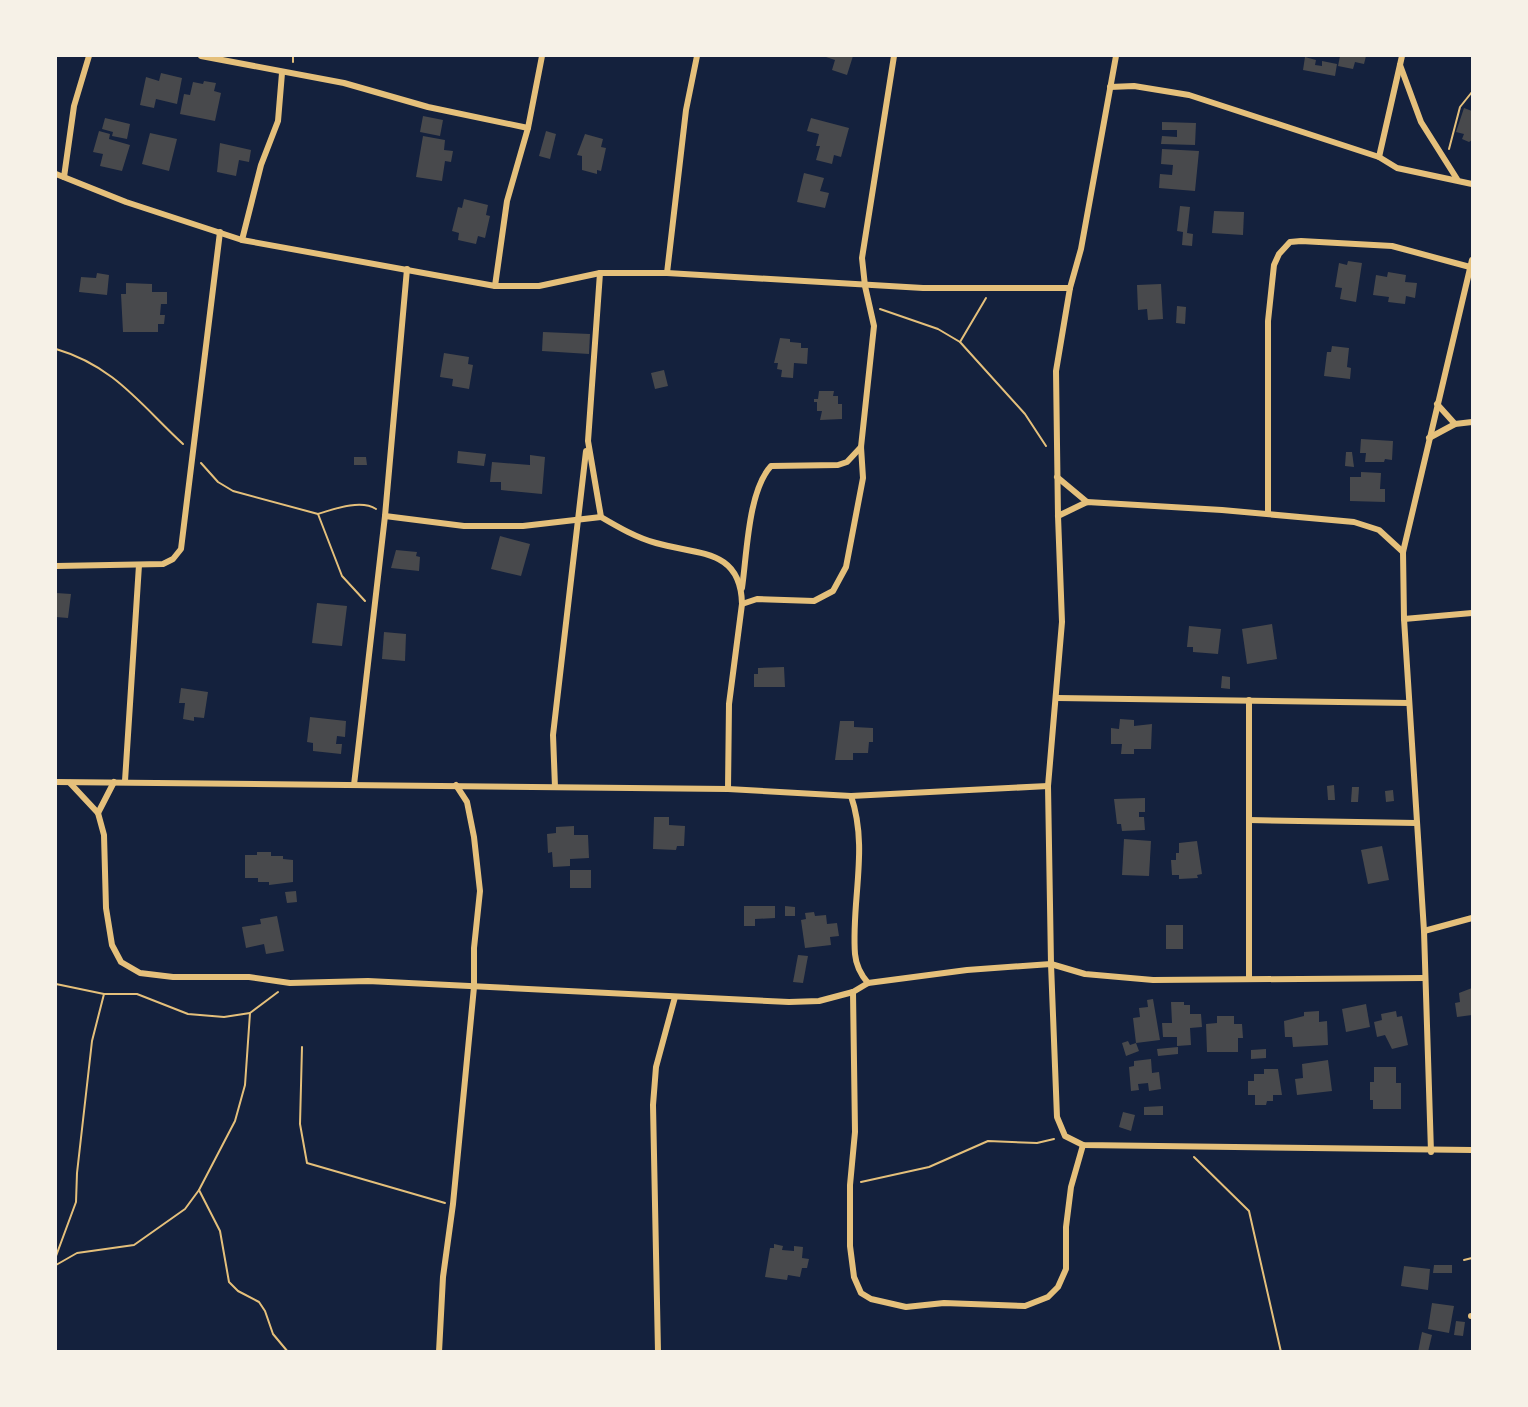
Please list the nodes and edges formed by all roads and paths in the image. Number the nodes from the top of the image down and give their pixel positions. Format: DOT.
graph roads {
  1 [pos="89,56"];
  2 [pos="201,56"];
  3 [pos="542,56"];
  4 [pos="697,56"];
  5 [pos="894,56"];
  6 [pos="1116,56"];
  7 [pos="1402,56"];
  8 [pos="1400,65"];
  9 [pos="282,73"];
  10 [pos="1110,87"];
  11 [pos="1473,92"];
  12 [pos="528,128"];
  13 [pos="1379,157"];
  14 [pos="1446,161"];
  15 [pos="56,174"];
  16 [pos="64,177"];
  17 [pos="1457,179"];
  18 [pos="1473,184"];
  19 [pos="220,232"];
  20 [pos="242,240"];
  21 [pos="1473,260"];
  22 [pos="1470,267"];
  23 [pos="407,269"];
  24 [pos="600,273"];
  25 [pos="667,273"];
  26 [pos="495,286"];
  27 [pos="865,286"];
  28 [pos="1070,288"];
  29 [pos="991,290"];
  30 [pos="872,306"];
  31 [pos="960,342"];
  32 [pos="56,349"];
  33 [pos="1437,404"];
  34 [pos="1473,422"];
  35 [pos="1455,424"];
  36 [pos="1429,438"];
  37 [pos="588,441"];
  38 [pos="861,447"];
  39 [pos="192,452"];
  40 [pos="1057,464"];
  41 [pos="1057,477"];
  42 [pos="1088,502"];
  43 [pos="318,514"];
  44 [pos="1268,514"];
  45 [pos="385,516"];
  46 [pos="1058,516"];
  47 [pos="602,517"];
  48 [pos="578,519"];
  49 [pos="1403,552"];
  50 [pos="138,565"];
  51 [pos="56,566"];
  52 [pos="742,588"];
  53 [pos="742,604"];
  54 [pos="376,605"];
  55 [pos="1473,613"];
  56 [pos="1404,620"];
  57 [pos="1057,698"];
  58 [pos="1249,700"];
  59 [pos="1409,703"];
  60 [pos="125,781"];
  61 [pos="56,782"];
  62 [pos="114,782"];
  63 [pos="70,783"];
  64 [pos="354,785"];
  65 [pos="456,785"];
  66 [pos="1048,786"];
  67 [pos="555,787"];
  68 [pos="728,789"];
  69 [pos="851,795"];
  70 [pos="98,813"];
  71 [pos="1249,820"];
  72 [pos="1416,823"];
  73 [pos="1473,918"];
  74 [pos="1424,931"];
  75 [pos="1051,964"];
  76 [pos="1424,978"];
  77 [pos="1249,980"];
  78 [pos="290,983"];
  79 [pos="868,983"];
  80 [pos="56,984"];
  81 [pos="474,987"];
  82 [pos="853,992"];
  83 [pos="104,994"];
  84 [pos="675,997"];
  85 [pos="250,1013"];
  86 [pos="302,1047"];
  87 [pos="1065,1136"];
  88 [pos="1083,1145"];
  89 [pos="1184,1147"];
  90 [pos="1473,1150"];
  91 [pos="1431,1152"];
  92 [pos="850,1185"];
  93 [pos="199,1191"];
  94 [pos="453,1204"];
  95 [pos="56,1256"];
  96 [pos="1473,1258"];
  97 [pos="1464,1260"];
  98 [pos="56,1265"];
  99 [pos="288,1352"];
  100 [pos="439,1352"];
  101 [pos="658,1352"];
  102 [pos="1281,1352"];
  1 -- 16 [label="street"];
  2 -- 9 [label="street"];
  3 -- 12 [label="street"];
  4 -- 25 [label="street"];
  5 -- 27 [label="street"];
  6 -- 10 [label="street"];
  7 -- 8 [label="street"];
  8 -- 13 [label="street"];
  8 -- 14 [label="street"];
  9 -- 12 [label="street"];
  9 -- 20 [label="street"];
  10 -- 13 [label="street"];
  10 -- 28 [label="street"];
  11 -- 14 [label="path"];
  12 -- 26 [label="street"];
  13 -- 17 [label="street"];
  14 -- 17 [label="street"];
  15 -- 16 [label="street"];
  16 -- 19 [label="street"];
  17 -- 18 [label="street"];
  19 -- 20 [label="street"];
  19 -- 39 [label="street"];
  20 -- 23 [label="street"];
  21 -- 22 [label="street"];
  22 -- 33 [label="street"];
  22 -- 44 [label="street"];
  23 -- 26 [label="street"];
  23 -- 45 [label="street"];
  24 -- 25 [label="street"];
  24 -- 26 [label="street"];
  24 -- 37 [label="street"];
  25 -- 27 [label="street"];
  27 -- 29 [label="street"];
  27 -- 30 [label="street"];
  28 -- 29 [label="street"];
  28 -- 40 [label="street"];
  29 -- 31 [label="path"];
  30 -- 31 [label="path"];
  30 -- 38 [label="street"];
  31 -- 40 [label="path"];
  32 -- 39 [label="path"];
  33 -- 35 [label="street"];
  33 -- 36 [label="street"];
  34 -- 35 [label="street"];
  35 -- 36 [label="street"];
  36 -- 49 [label="street"];
  37 -- 47 [label="street"];
  37 -- 48 [label="street"];
  38 -- 52 [label="street"];
  38 -- 53 [label="street"];
  39 -- 43 [label="path"];
  39 -- 50 [label="street"];
  40 -- 41 [label="street"];
  41 -- 42 [label="street"];
  41 -- 46 [label="street"];
  42 -- 44 [label="street"];
  42 -- 46 [label="street"];
  43 -- 45 [label="path"];
  43 -- 54 [label="path"];
  44 -- 49 [label="street"];
  45 -- 48 [label="street"];
  45 -- 54 [label="street"];
  46 -- 57 [label="street"];
  47 -- 48 [label="street"];
  47 -- 52 [label="street"];
  48 -- 67 [label="street"];
  49 -- 56 [label="street"];
  50 -- 51 [label="street"];
  50 -- 60 [label="street"];
  52 -- 53 [label="street"];
  53 -- 68 [label="street"];
  54 -- 64 [label="street"];
  55 -- 56 [label="street"];
  56 -- 59 [label="street"];
  57 -- 58 [label="street"];
  57 -- 66 [label="street"];
  58 -- 59 [label="street"];
  58 -- 71 [label="street"];
  59 -- 72 [label="street"];
  60 -- 62 [label="street"];
  60 -- 64 [label="street"];
  61 -- 63 [label="street"];
  62 -- 63 [label="street"];
  62 -- 70 [label="street"];
  63 -- 70 [label="street"];
  64 -- 65 [label="street"];
  65 -- 67 [label="street"];
  65 -- 81 [label="street"];
  66 -- 69 [label="street"];
  66 -- 75 [label="street"];
  67 -- 68 [label="street"];
  68 -- 69 [label="street"];
  69 -- 79 [label="street"];
  70 -- 78 [label="street"];
  71 -- 72 [label="street"];
  71 -- 77 [label="street"];
  72 -- 74 [label="street"];
  73 -- 74 [label="street"];
  74 -- 76 [label="street"];
  75 -- 77 [label="street"];
  75 -- 79 [label="street"];
  75 -- 87 [label="street"];
  76 -- 77 [label="street"];
  76 -- 91 [label="street"];
  78 -- 81 [label="street"];
  78 -- 85 [label="path"];
  79 -- 82 [label="street"];
  80 -- 83 [label="path"];
  81 -- 84 [label="street"];
  81 -- 94 [label="street"];
  82 -- 84 [label="street"];
  82 -- 92 [label="street"];
  83 -- 85 [label="path"];
  83 -- 95 [label="path"];
  84 -- 101 [label="street"];
  85 -- 93 [label="path"];
  86 -- 94 [label="path"];
  87 -- 88 [label="street"];
  87 -- 92 [label="path"];
  88 -- 89 [label="street"];
  88 -- 92 [label="street"];
  89 -- 91 [label="street"];
  89 -- 102 [label="path"];
  90 -- 91 [label="street"];
  93 -- 98 [label="path"];
  93 -- 99 [label="path"];
  94 -- 100 [label="street"];
  96 -- 97 [label="path"];
}
